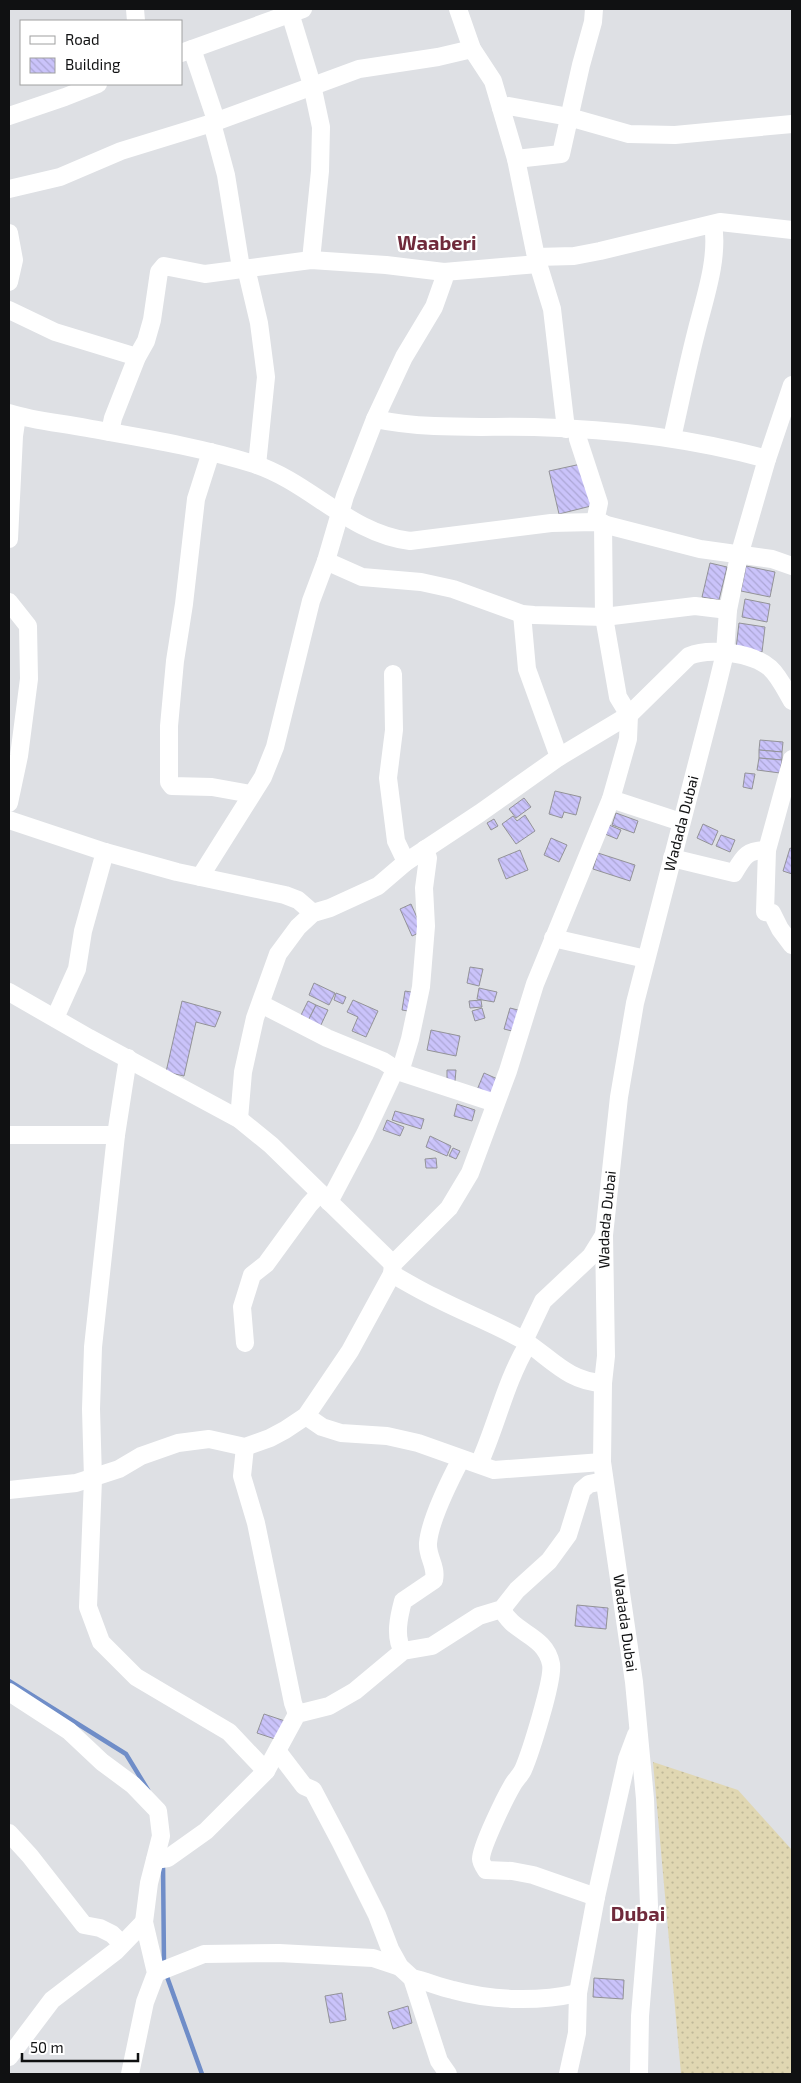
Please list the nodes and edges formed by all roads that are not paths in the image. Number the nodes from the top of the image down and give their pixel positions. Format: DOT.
graph roads {
  1 [pos="458,9"];
  2 [pos="594,9"];
  3 [pos="296,11"];
  4 [pos="472,49"];
  5 [pos="187,51"];
  6 [pos="96,85"];
  7 [pos="312,85"];
  8 [pos="501,108"];
  9 [pos="9,116"];
  10 [pos="569,117"];
  11 [pos="214,121"];
  12 [pos="792,124"];
  13 [pos="516,158"];
  14 [pos="9,189"];
  15 [pos="713,224"];
  16 [pos="792,230"];
  17 [pos="9,233"];
  18 [pos="311,260"];
  19 [pos="537,261"];
  20 [pos="243,268"];
  21 [pos="444,272"];
  22 [pos="9,282"];
  23 [pos="9,310"];
  24 [pos="137,358"];
  25 [pos="791,389"];
  26 [pos="13,414"];
  27 [pos="375,419"];
  28 [pos="572,429"];
  29 [pos="110,432"];
  30 [pos="672,438"];
  31 [pos="211,452"];
  32 [pos="767,459"];
  33 [pos="256,465"];
  34 [pos="341,514"];
  35 [pos="599,522"];
  36 [pos="9,539"];
  37 [pos="792,550"];
  38 [pos="739,556"];
  39 [pos="772,559"];
  40 [pos="326,561"];
  41 [pos="792,566"];
  42 [pos="9,602"];
  43 [pos="728,610"];
  44 [pos="522,614"];
  45 [pos="604,617"];
  46 [pos="724,653"];
  47 [pos="393,674"];
  48 [pos="792,701"];
  49 [pos="629,716"];
  50 [pos="559,757"];
  51 [pos="792,759"];
  52 [pos="251,794"];
  53 [pos="611,799"];
  54 [pos="9,803"];
  55 [pos="9,820"];
  56 [pos="681,822"];
  57 [pos="425,849"];
  58 [pos="767,850"];
  59 [pos="105,852"];
  60 [pos="672,858"];
  61 [pos="406,862"];
  62 [pos="200,877"];
  63 [pos="312,913"];
  64 [pos="553,938"];
  65 [pos="792,945"];
  66 [pos="646,959"];
  67 [pos="9,992"];
  68 [pos="261,1004"];
  69 [pos="55,1018"];
  70 [pos="128,1058"];
  71 [pos="397,1071"];
  72 [pos="494,1103"];
  73 [pos="239,1119"];
  74 [pos="9,1135"];
  75 [pos="116,1135"];
  76 [pos="324,1197"];
  77 [pos="604,1235"];
  78 [pos="392,1269"];
  79 [pos="245,1343"];
  80 [pos="526,1343"];
  81 [pos="603,1383"];
  82 [pos="306,1416"];
  83 [pos="245,1446"];
  84 [pos="461,1459"];
  85 [pos="602,1462"];
  86 [pos="479,1464"];
  87 [pos="93,1478"];
  88 [pos="604,1481"];
  89 [pos="9,1490"];
  90 [pos="502,1609"];
  91 [pos="403,1651"];
  92 [pos="9,1692"];
  93 [pos="297,1714"];
  94 [pos="638,1730"];
  95 [pos="278,1752"];
  96 [pos="266,1771"];
  97 [pos="9,1833"];
  98 [pos="155,1860"];
  99 [pos="596,1897"];
  100 [pos="144,1922"];
  101 [pos="122,1944"];
  102 [pos="406,1972"];
  103 [pos="156,1973"];
  104 [pos="578,1993"];
  105 [pos="10,2051"];
  106 [pos="130,2074"];
  107 [pos="448,2074"];
  108 [pos="568,2074"];
  109 [pos="639,2074"];
  1 -- 4 [label="street"];
  2 -- 10 [label="street"];
  3 -- 5 [label="street"];
  3 -- 7 [label="street"];
  4 -- 7 [label="street"];
  4 -- 8 [label="street"];
  5 -- 11 [label="street"];
  6 -- 9 [label="street"];
  7 -- 11 [label="street"];
  7 -- 18 [label="street"];
  8 -- 10 [label="street"];
  8 -- 13 [label="street"];
  10 -- 12 [label="street"];
  10 -- 13 [label="street"];
  11 -- 14 [label="street"];
  11 -- 20 [label="street"];
  13 -- 19 [label="street"];
  15 -- 16 [label="street"];
  15 -- 19 [label="street"];
  15 -- 30 [label="street"];
  17 -- 22 [label="street"];
  18 -- 20 [label="street"];
  18 -- 21 [label="street"];
  19 -- 21 [label="street"];
  19 -- 28 [label="street"];
  20 -- 24 [label="street"];
  20 -- 33 [label="street"];
  21 -- 27 [label="street"];
  23 -- 24 [label="street"];
  24 -- 29 [label="street"];
  25 -- 32 [label="street, Wadada Dubai"];
  26 -- 29 [label="street"];
  26 -- 36 [label="street"];
  27 -- 28 [label="street"];
  27 -- 34 [label="street"];
  28 -- 30 [label="street"];
  28 -- 35 [label="street"];
  29 -- 31 [label="street"];
  30 -- 32 [label="street"];
  31 -- 33 [label="street"];
  31 -- 52 [label="street"];
  32 -- 38 [label="street, Wadada Dubai"];
  33 -- 34 [label="street"];
  34 -- 35 [label="street"];
  34 -- 40 [label="street"];
  35 -- 38 [label="street"];
  35 -- 45 [label="street"];
  37 -- 39 [label="street"];
  38 -- 39 [label="street"];
  38 -- 43 [label="street, Wadada Dubai"];
  39 -- 41 [label="street"];
  40 -- 44 [label="street"];
  40 -- 52 [label="street"];
  42 -- 54 [label="street"];
  43 -- 45 [label="street"];
  43 -- 46 [label="street, Wadada Dubai"];
  44 -- 45 [label="street"];
  44 -- 50 [label="street"];
  45 -- 49 [label="street"];
  46 -- 48 [label="street"];
  46 -- 49 [label="street"];
  46 -- 56 [label="street, Wadada Dubai"];
  47 -- 61 [label="street"];
  49 -- 50 [label="street"];
  49 -- 53 [label="street"];
  50 -- 57 [label="street"];
  51 -- 58 [label="street"];
  52 -- 62 [label="street"];
  53 -- 56 [label="street"];
  53 -- 64 [label="street"];
  55 -- 59 [label="street"];
  56 -- 60 [label="street, Wadada Dubai"];
  57 -- 61 [label="street"];
  57 -- 71 [label="street"];
  58 -- 60 [label="street"];
  58 -- 65 [label="street"];
  59 -- 62 [label="street"];
  59 -- 69 [label="street"];
  60 -- 66 [label="street, Wadada Dubai"];
  61 -- 63 [label="street"];
  62 -- 63 [label="street"];
  63 -- 68 [label="street"];
  64 -- 66 [label="street"];
  64 -- 72 [label="street"];
  66 -- 77 [label="street, Wadada Dubai"];
  67 -- 69 [label="street"];
  68 -- 71 [label="street"];
  68 -- 73 [label="street"];
  69 -- 70 [label="street"];
  70 -- 73 [label="street"];
  70 -- 75 [label="street"];
  71 -- 72 [label="street"];
  71 -- 76 [label="street"];
  72 -- 78 [label="street"];
  73 -- 76 [label="street"];
  74 -- 75 [label="street"];
  75 -- 87 [label="street"];
  76 -- 78 [label="street"];
  76 -- 79 [label="street"];
  77 -- 80 [label="street"];
  77 -- 81 [label="street, Wadada Dubai"];
  78 -- 80 [label="street"];
  78 -- 82 [label="street"];
  80 -- 81 [label="street"];
  80 -- 86 [label="street"];
  81 -- 85 [label="street, Wadada Dubai"];
  82 -- 83 [label="street"];
  82 -- 84 [label="street"];
  83 -- 87 [label="street"];
  83 -- 93 [label="street"];
  84 -- 86 [label="street"];
  84 -- 91 [label="street"];
  85 -- 86 [label="street"];
  85 -- 88 [label="street, Wadada Dubai"];
  87 -- 89 [label="street"];
  87 -- 96 [label="street"];
  88 -- 90 [label="street"];
  88 -- 94 [label="street, Wadada Dubai"];
  90 -- 91 [label="street"];
  90 -- 99 [label="street"];
  91 -- 93 [label="street"];
  92 -- 98 [label="street"];
  93 -- 95 [label="street"];
  94 -- 99 [label="street"];
  94 -- 109 [label="street, Wadada Dubai"];
  95 -- 96 [label="street"];
  95 -- 102 [label="street"];
  96 -- 98 [label="street"];
  97 -- 101 [label="street"];
  98 -- 100 [label="street"];
  99 -- 104 [label="street"];
  100 -- 101 [label="street"];
  100 -- 103 [label="street"];
  101 -- 105 [label="street"];
  102 -- 103 [label="street"];
  102 -- 104 [label="street"];
  102 -- 107 [label="street"];
  103 -- 106 [label="street"];
  104 -- 108 [label="street"];
}
